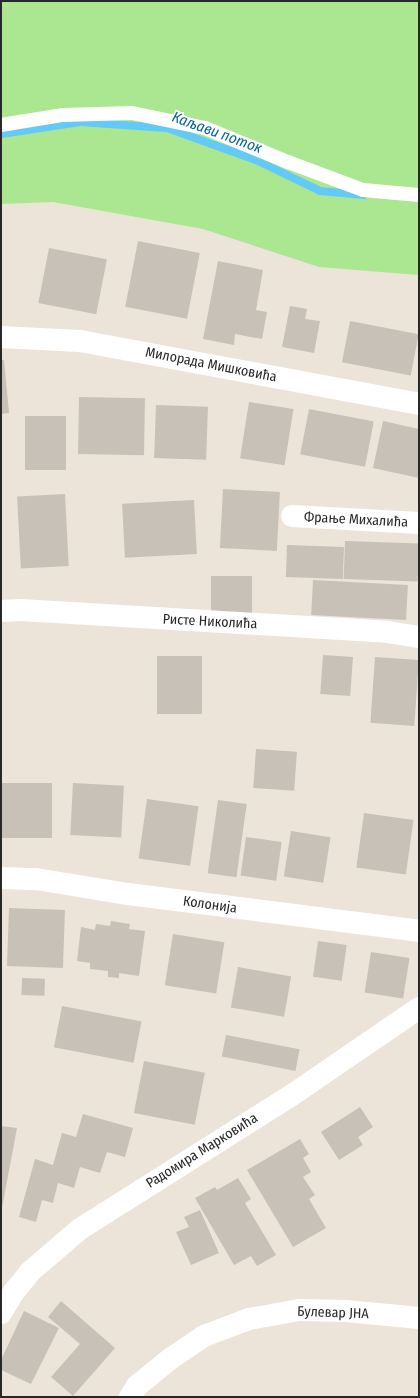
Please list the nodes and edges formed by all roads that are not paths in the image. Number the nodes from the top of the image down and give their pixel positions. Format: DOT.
graph roads {
  1 [pos="1,125"];
  2 [pos="419,195"];
  3 [pos="1,337"];
  4 [pos="419,404"];
  5 [pos="292,516"];
  6 [pos="419,523"];
  7 [pos="1,611"];
  8 [pos="419,637"];
  9 [pos="1,878"];
  10 [pos="419,931"];
  11 [pos="419,1008"];
  12 [pos="1,1313"];
  13 [pos="419,1318"];
  14 [pos="130,1397"];
  1 -- 2 [label="lane"];
  3 -- 4 [label="street, Милорада Мишковића"];
  5 -- 6 [label="street, Фрање Михалића"];
  7 -- 8 [label="street, Ристе Николића"];
  9 -- 10 [label="street, Колонија"];
  11 -- 12 [label="street, Радомира Марковића"];
  13 -- 14 [label="street, Булевар ЈНА"];
}
